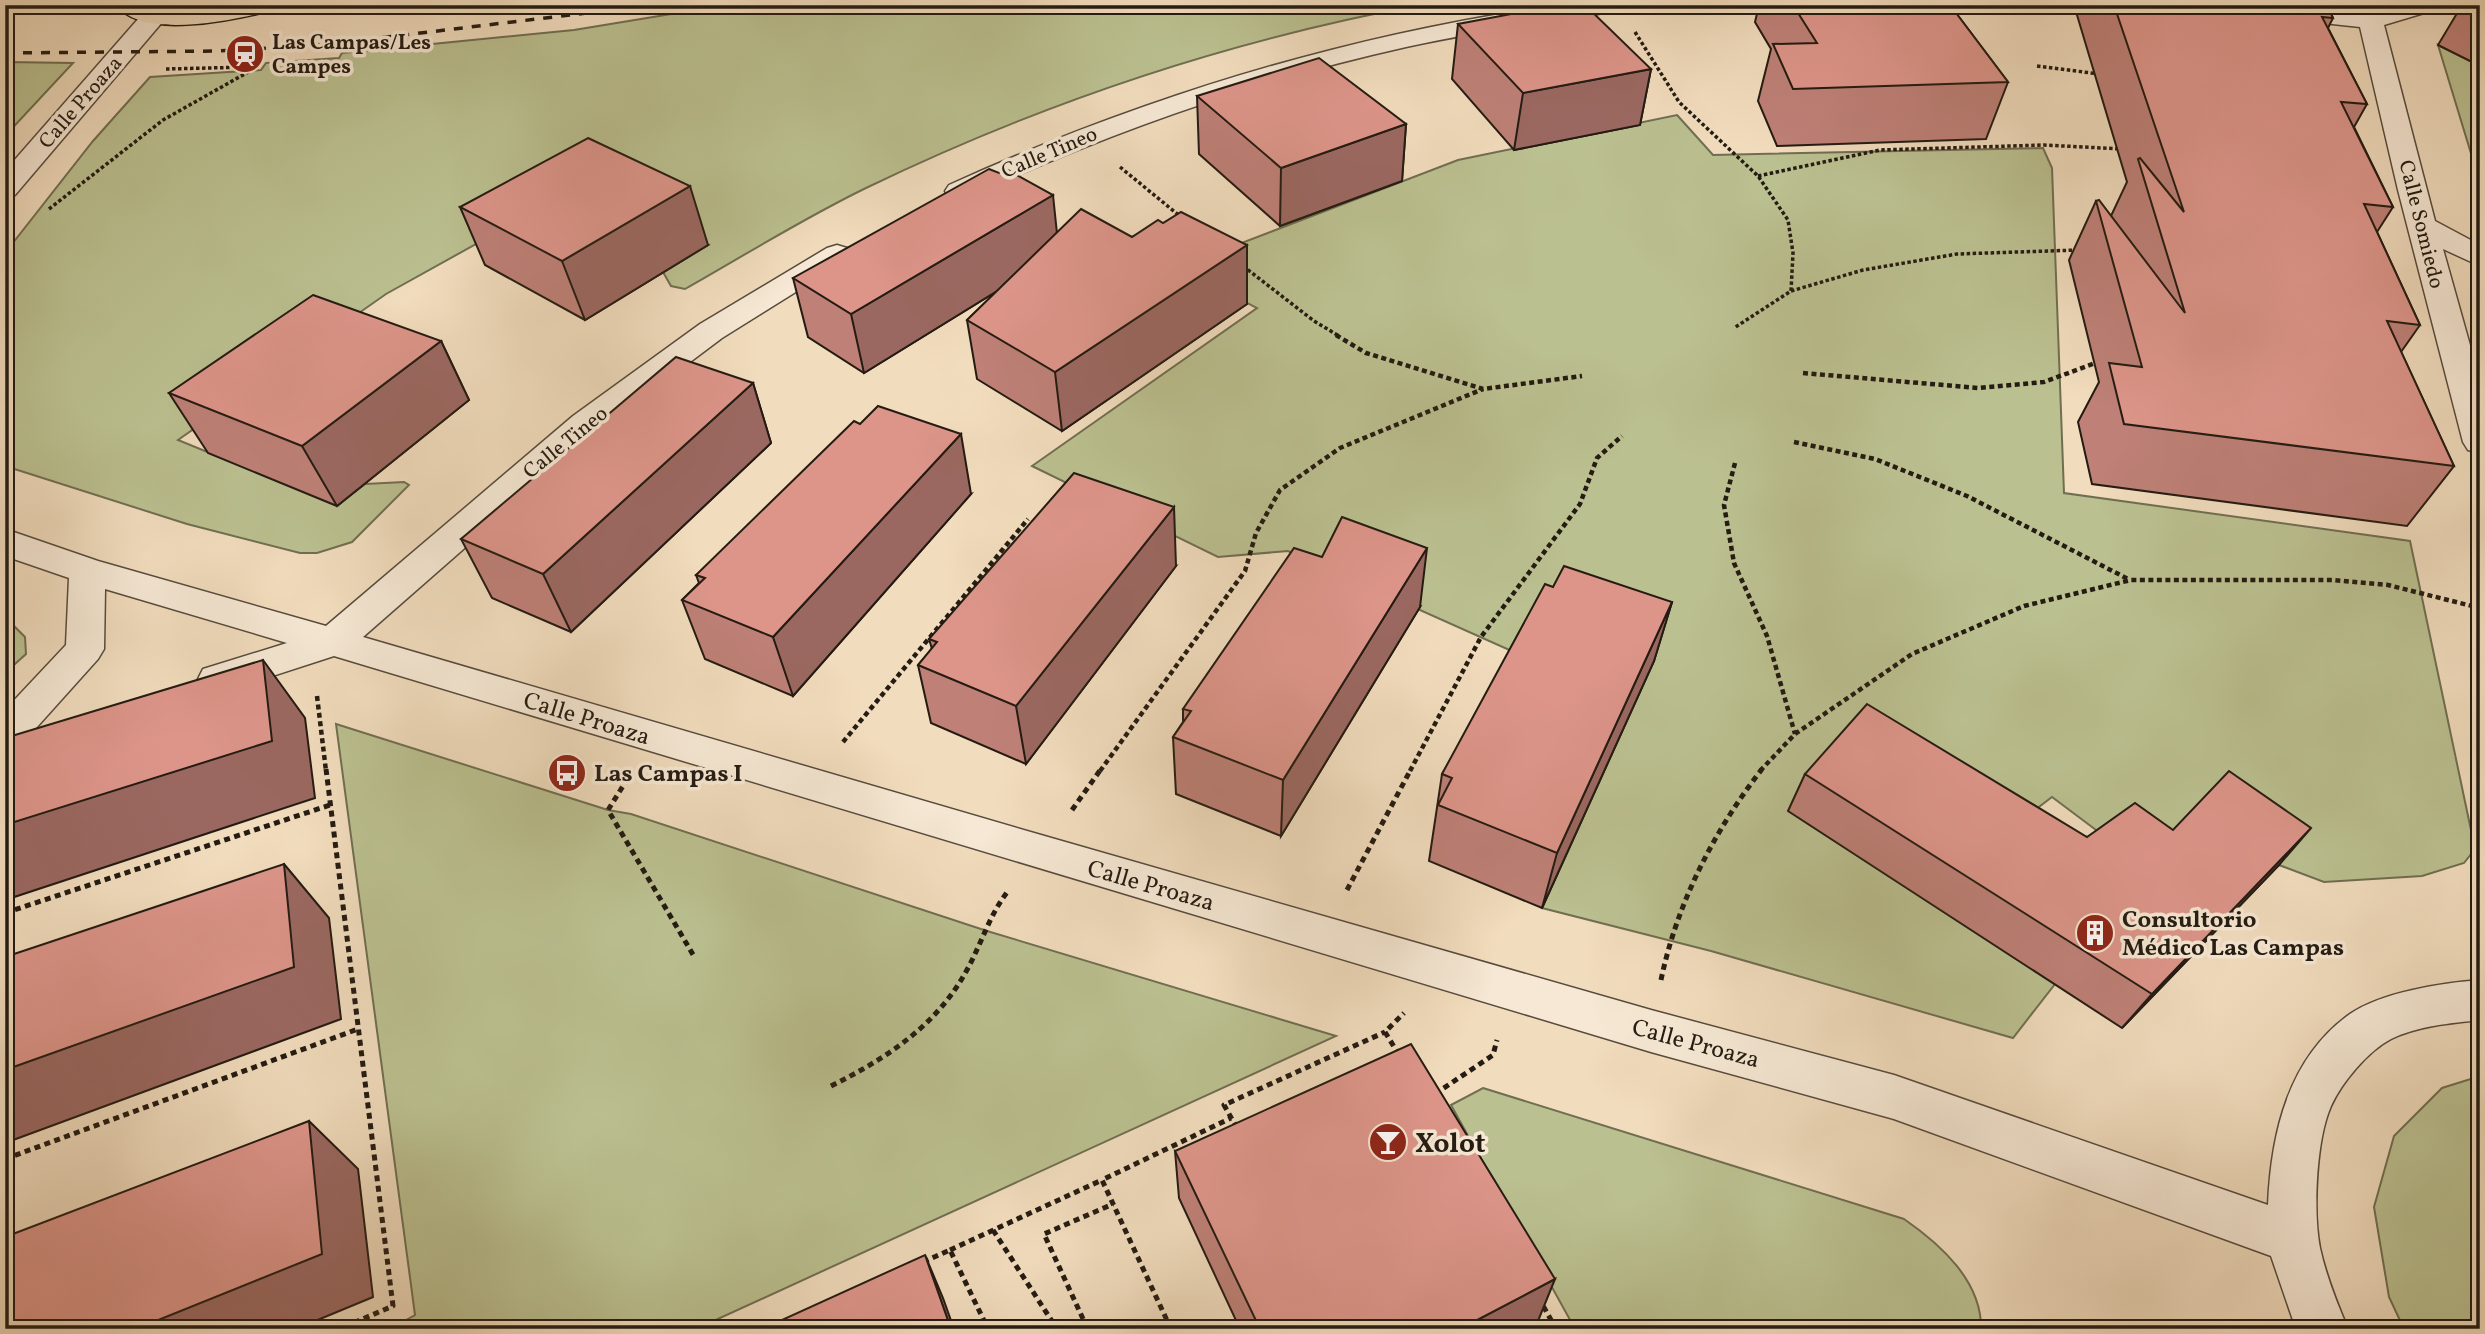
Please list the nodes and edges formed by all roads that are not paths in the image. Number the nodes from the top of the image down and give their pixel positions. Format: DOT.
graph roads {
  1 [pos="129,5"];
  2 [pos="264,5"];
  3 [pos="1610,5"];
  4 [pos="2221,5"];
  5 [pos="2425,5"];
  6 [pos="2369,13"];
  7 [pos="155,15"];
  8 [pos="5,189"];
  9 [pos="931,205"];
  10 [pos="2423,226"];
  11 [pos="861,240"];
  12 [pos="2480,257"];
  13 [pos="2468,347"];
  14 [pos="2480,442"];
  15 [pos="5,542"];
  16 [pos="87,571"];
  17 [pos="321,646"];
  18 [pos="178,691"];
  19 [pos="58,729"];
  20 [pos="5,736"];
  21 [pos="5,745"];
  22 [pos="2480,1000"];
  23 [pos="2293,1239"];
  24 [pos="2322,1329"];
  1 -- 7 [label="main road"];
  2 -- 7 [label="main road"];
  3 -- 9 [label="street, Calle Tineo"];
  4 -- 6 [label="street"];
  5 -- 6 [label="street"];
  6 -- 10 [label="street, Calle Somiedo"];
  7 -- 8 [label="street, Calle Proaza"];
  10 -- 12 [label="street"];
  10 -- 13 [label="street, Calle Somiedo"];
  11 -- 17 [label="street, Calle Tineo"];
  13 -- 14 [label="street, Calle Somiedo"];
  15 -- 16 [label="street, Calle Proaza"];
  16 -- 17 [label="street, Calle Proaza"];
  16 -- 20 [label="street"];
  17 -- 18 [label="street"];
  17 -- 23 [label="street, Calle Proaza"];
  19 -- 21 [label="street"];
  22 -- 23 [label="street"];
  23 -- 24 [label="street"];
}
